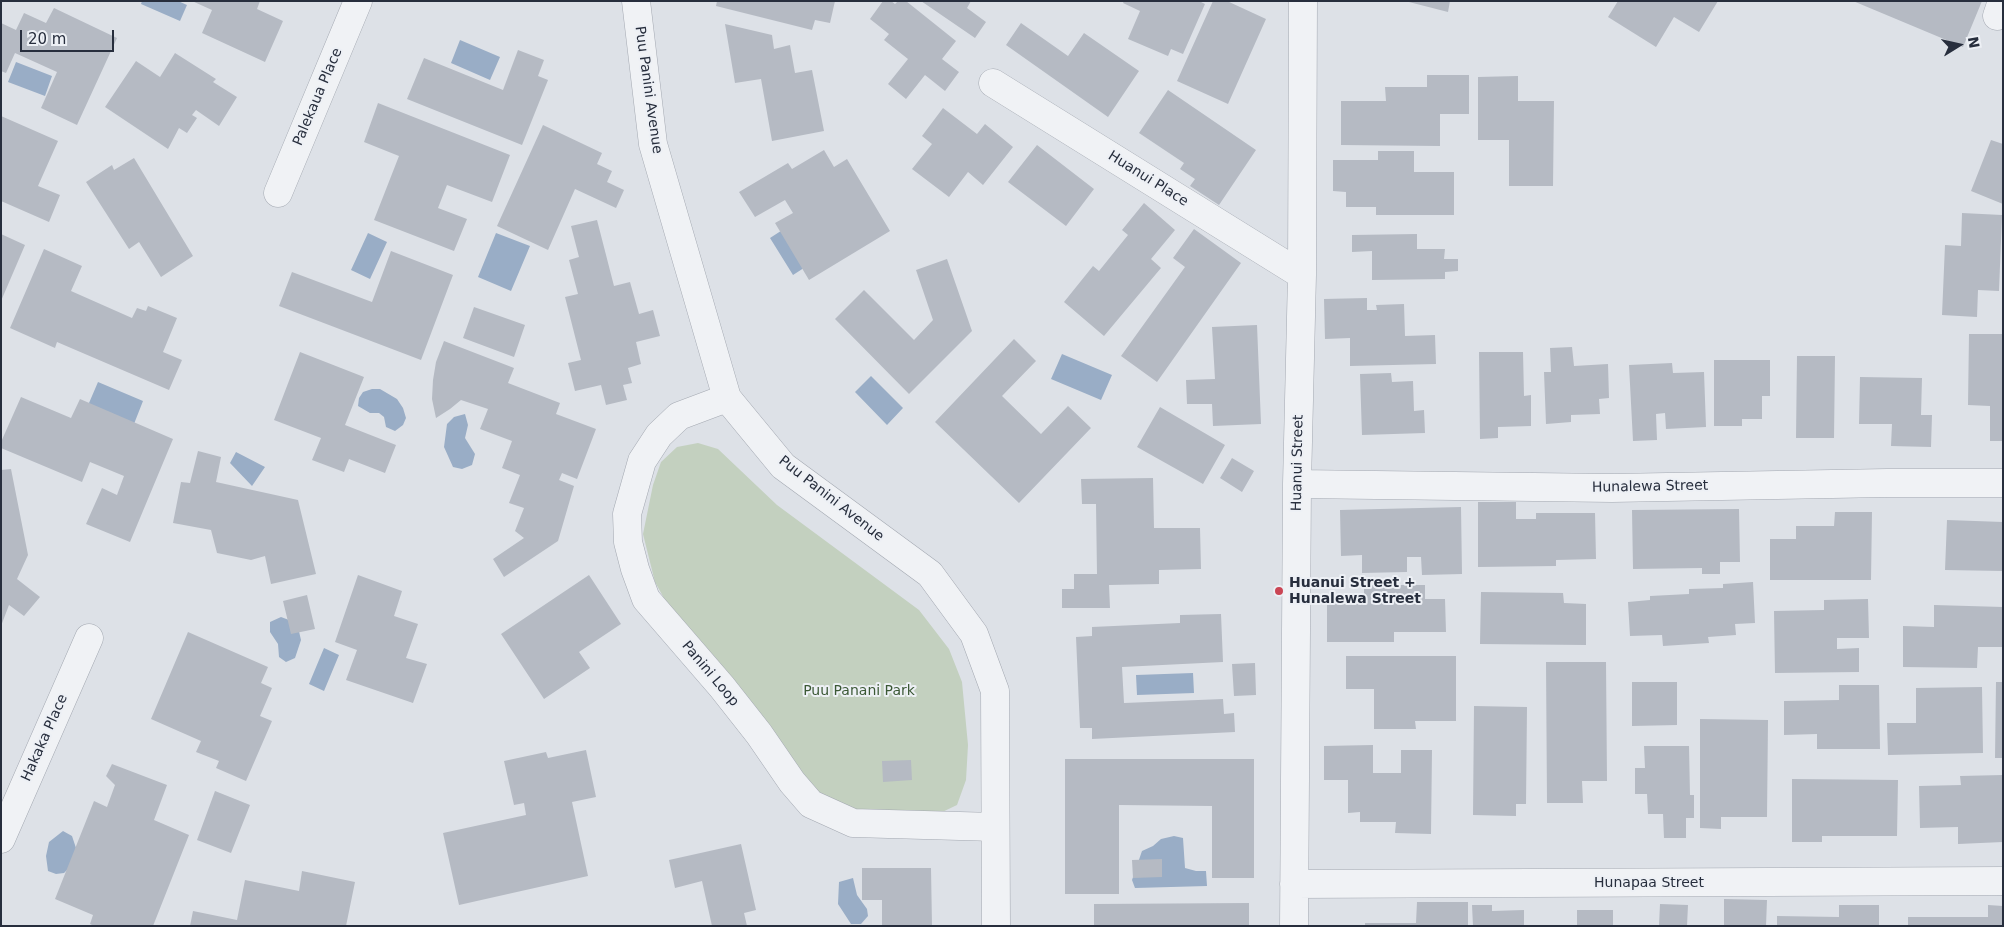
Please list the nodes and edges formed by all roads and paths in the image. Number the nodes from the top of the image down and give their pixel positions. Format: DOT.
graph roads {
  1 [pos="358,1"];
  2 [pos="636,1"];
  3 [pos="1303,1"];
  4 [pos="994,83"];
  5 [pos="278,193"];
  6 [pos="1302,275"];
  7 [pos="727,398"];
  8 [pos="2003,483"];
  9 [pos="1297,484"];
  10 [pos="90,638"];
  11 [pos="995,827"];
  12 [pos="1,839"];
  13 [pos="2003,881"];
  14 [pos="1294,884"];
  15 [pos="996,926"];
  16 [pos="1294,926"];
  1 -- 5 [label="street, Palekaua Place"];
  2 -- 7 [label="street, Puu Panini Avenue"];
  3 -- 6 [label="street, Huanui Street"];
  4 -- 6 [label="street, Huanui Place"];
  6 -- 9 [label="street, Huanui Street"];
  7 -- 11 [label="street, Puu Panini Avenue"];
  7 -- 11 [label="street, Panini Loop"];
  8 -- 9 [label="street, Hunalewa Street"];
  9 -- 14 [label="street, Huanui Street"];
  10 -- 12 [label="street, Hakaka Place"];
  11 -- 15 [label="street, Puu Panini Avenue"];
  13 -- 14 [label="street, Hunapaa Street"];
  14 -- 16 [label="street, Huanui Street"];
}
